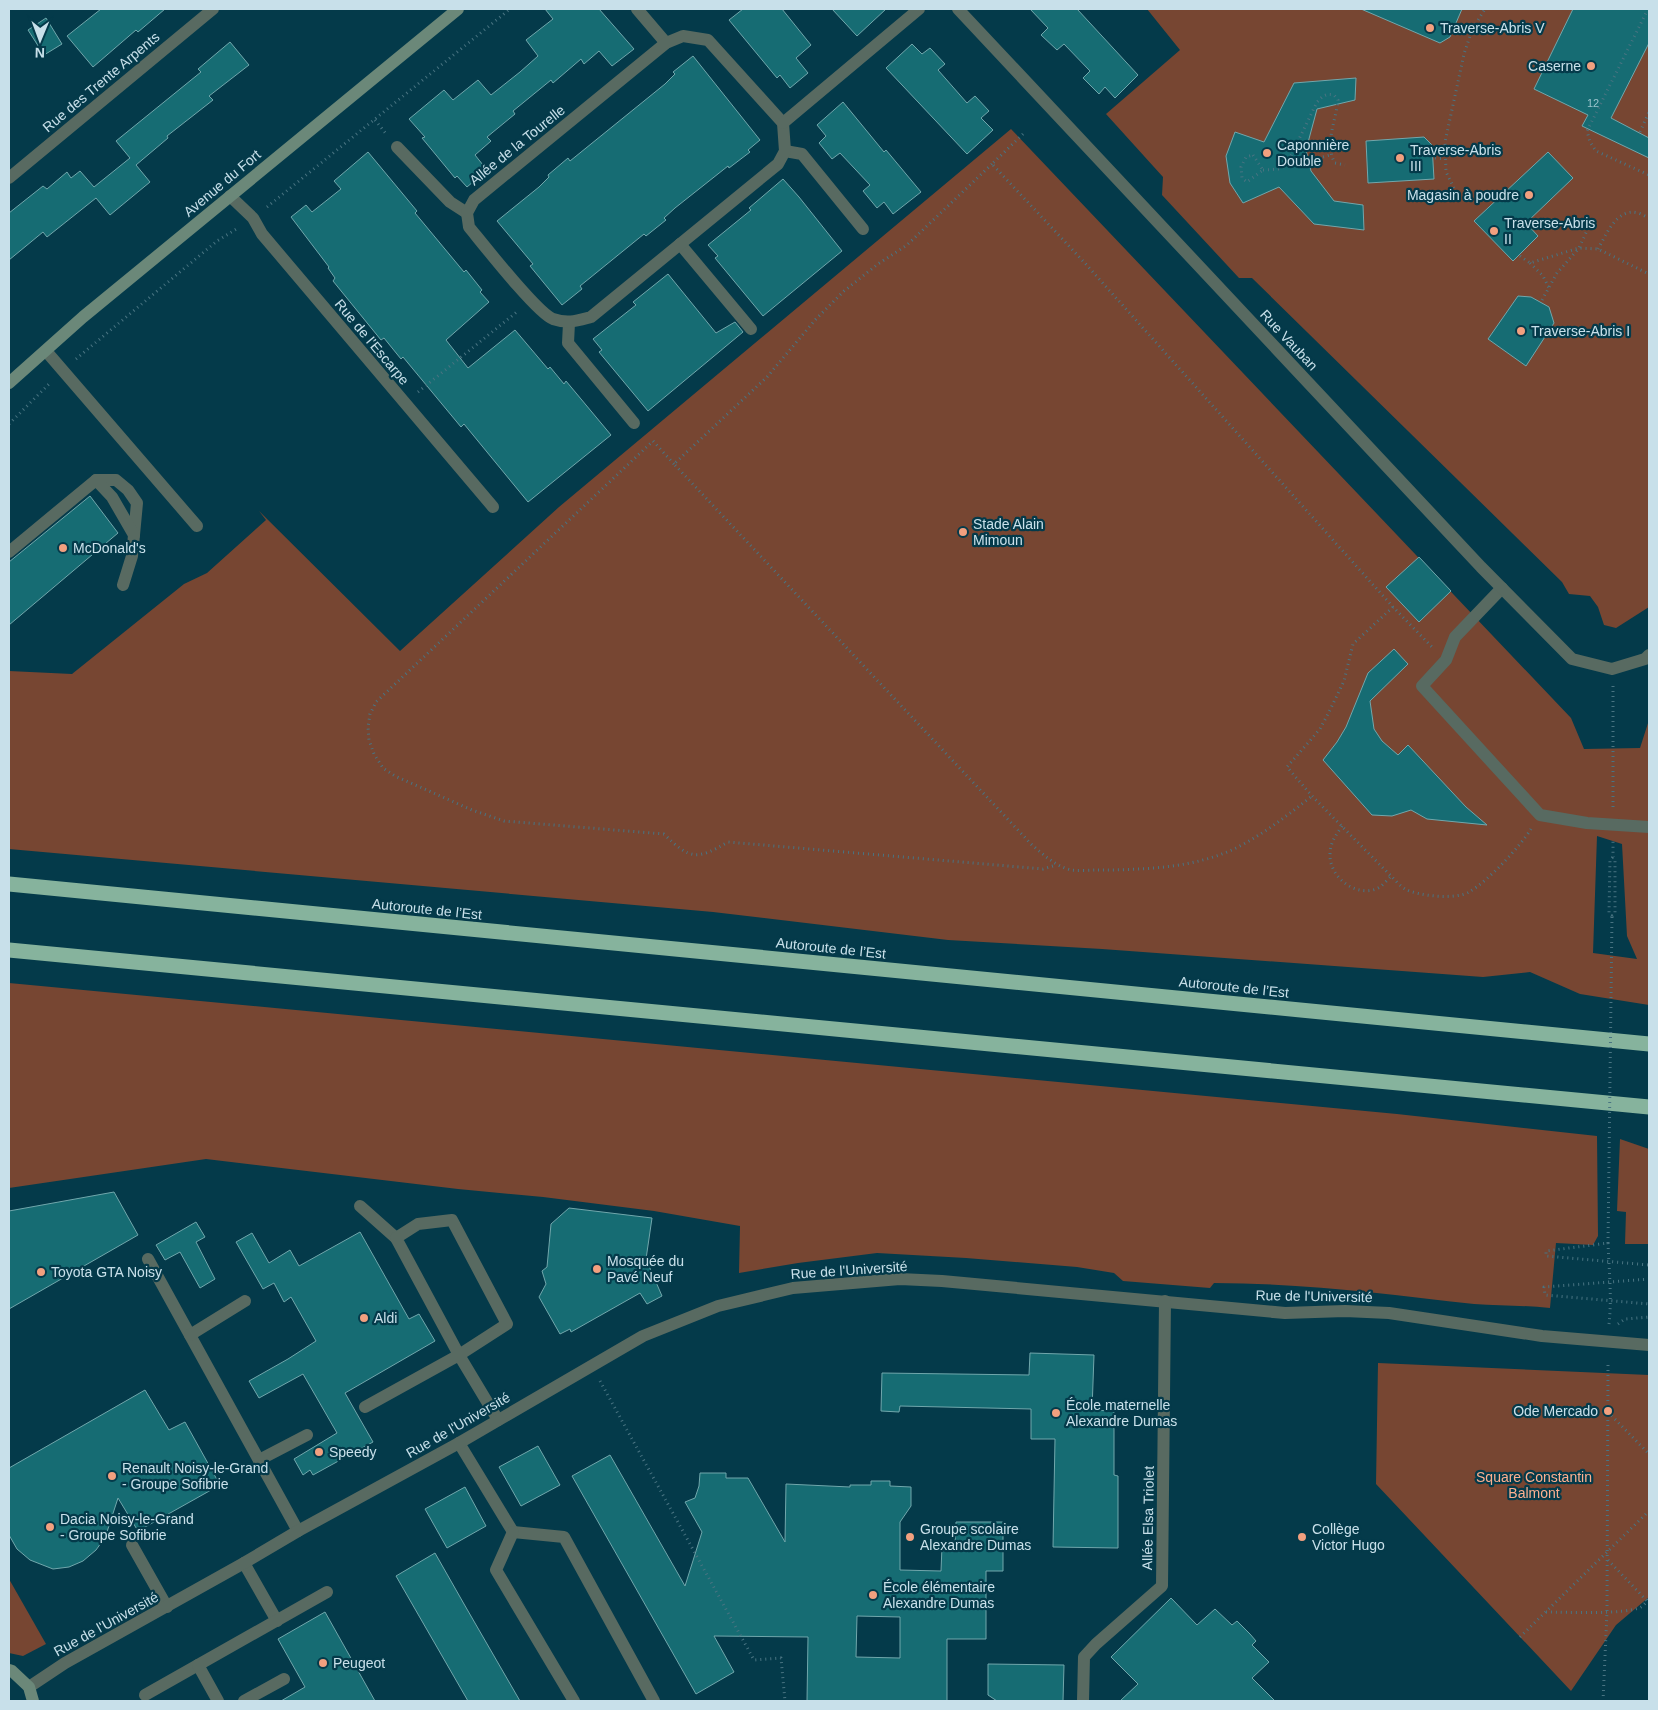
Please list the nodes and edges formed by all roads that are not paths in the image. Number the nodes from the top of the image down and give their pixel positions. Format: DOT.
graph roads {
  1 [pos="213,9"];
  2 [pos="458,9"];
  3 [pos="637,9"];
  4 [pos="919,9"];
  5 [pos="958,9"];
  6 [pos="666,43"];
  7 [pos="783,123"];
  8 [pos="397,147"];
  9 [pos="785,151"];
  10 [pos="9,178"];
  11 [pos="230,196"];
  12 [pos="467,213"];
  13 [pos="863,229"];
  14 [pos="680,244"];
  15 [pos="569,323"];
  16 [pos="751,329"];
  17 [pos="46,351"];
  18 [pos="9,383"];
  19 [pos="634,423"];
  20 [pos="96,480"];
  21 [pos="493,507"];
  22 [pos="197,526"];
  23 [pos="134,535"];
  24 [pos="9,552"];
  25 [pos="123,585"];
  26 [pos="1502,588"];
  27 [pos="1649,655"];
  28 [pos="1649,827"];
  29 [pos="9,884"];
  30 [pos="9,950"];
  31 [pos="1649,1044"];
  32 [pos="1649,1107"];
  33 [pos="360,1206"];
  34 [pos="396,1238"];
  35 [pos="148,1259"];
  36 [pos="245,1301"];
  37 [pos="1165,1301"];
  38 [pos="190,1335"];
  39 [pos="1649,1344"];
  40 [pos="459,1355"];
  41 [pos="365,1407"];
  42 [pos="498,1420"];
  43 [pos="307,1434"];
  44 [pos="459,1443"];
  45 [pos="259,1460"];
  46 [pos="298,1531"];
  47 [pos="513,1532"];
  48 [pos="132,1545"];
  49 [pos="244,1563"];
  50 [pos="327,1592"];
  51 [pos="166,1607"];
  52 [pos="277,1621"];
  53 [pos="198,1665"];
  54 [pos="9,1670"];
  55 [pos="284,1680"];
  56 [pos="29,1687"];
  57 [pos="145,1694"];
  58 [pos="33,1701"];
  59 [pos="218,1701"];
  60 [pos="244,1701"];
  61 [pos="574,1701"];
  62 [pos="654,1701"];
  63 [pos="1082,1701"];
  1 -- 10 [label="street, Rue des Trente Arpents"];
  2 -- 11 [label="main road, Avenue du Fort"];
  3 -- 6 [label="street"];
  4 -- 7 [label="street"];
  5 -- 26 [label="street, Rue Vauban"];
  6 -- 7 [label="street, Allée de la Tourelle"];
  6 -- 12 [label="street, Allée de la Tourelle"];
  7 -- 9 [label="street"];
  8 -- 12 [label="street"];
  9 -- 13 [label="street"];
  9 -- 14 [label="street"];
  11 -- 17 [label="main road, Avenue du Fort"];
  11 -- 21 [label="street, Rue de l’Escarpe"];
  12 -- 15 [label="street"];
  14 -- 15 [label="street"];
  14 -- 16 [label="street"];
  15 -- 19 [label="street"];
  17 -- 18 [label="main road, Avenue du Fort"];
  17 -- 22 [label="street"];
  20 -- 23 [label="street"];
  20 -- 23 [label="street"];
  20 -- 24 [label="street"];
  23 -- 25 [label="street"];
  26 -- 27 [label="street, Rue Vauban"];
  26 -- 28 [label="street"];
  29 -- 31 [label="highway, Autoroute de l’Est"];
  30 -- 32 [label="highway"];
  33 -- 34 [label="street"];
  34 -- 40 [label="street"];
  34 -- 40 [label="street"];
  35 -- 38 [label="street"];
  36 -- 38 [label="street"];
  37 -- 39 [label="street, Rue de l'Université"];
  37 -- 42 [label="street, Rue de l'Université"];
  37 -- 63 [label="street, Allée Elsa Triolet"];
  38 -- 45 [label="street"];
  40 -- 41 [label="street"];
  40 -- 42 [label="street"];
  42 -- 44 [label="street, Rue de l'Université"];
  43 -- 45 [label="street"];
  44 -- 46 [label="street, Rue de l'Université"];
  44 -- 47 [label="street"];
  45 -- 46 [label="street"];
  46 -- 49 [label="street, Rue de l'Université"];
  47 -- 61 [label="street"];
  47 -- 62 [label="street"];
  48 -- 51 [label="street"];
  49 -- 51 [label="street, Rue de l'Université"];
  49 -- 52 [label="street"];
  50 -- 52 [label="street"];
  51 -- 56 [label="street, Rue de l'Université"];
  52 -- 53 [label="street"];
  53 -- 57 [label="street"];
  53 -- 59 [label="street"];
  54 -- 56 [label="main road"];
  55 -- 60 [label="street"];
  56 -- 58 [label="main road"];
}
